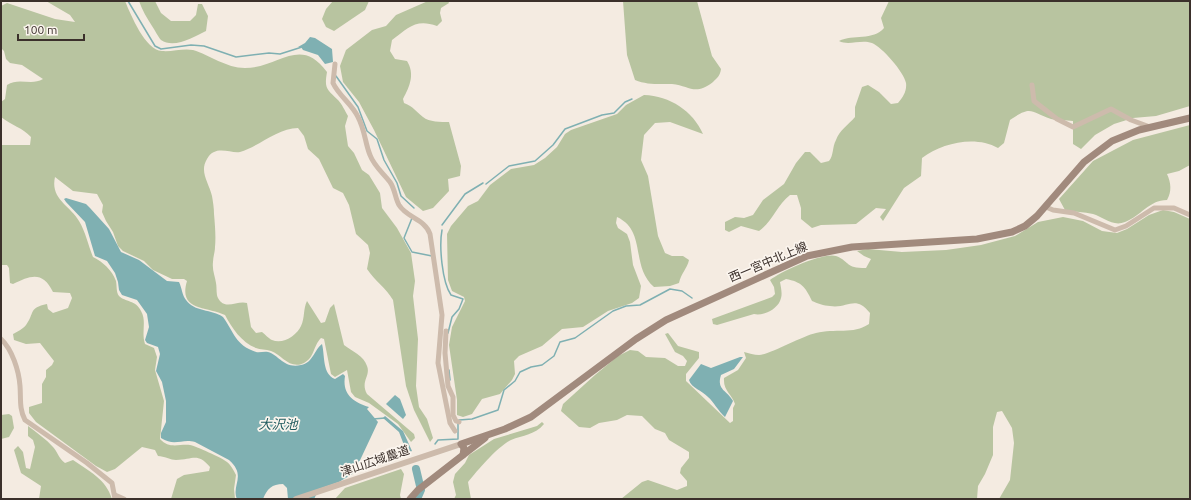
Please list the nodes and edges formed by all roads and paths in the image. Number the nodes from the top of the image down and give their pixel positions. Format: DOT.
graph roads {
  1 [pos="335,64"];
  2 [pos="1032,85"];
  3 [pos="1190,118"];
  4 [pos="1150,127"];
  5 [pos="1046,207"];
  6 [pos="1190,215"];
  7 [pos="446,331"];
  8 [pos="1,339"];
  9 [pos="459,422"];
  10 [pos="455,431"];
  11 [pos="490,434"];
  12 [pos="460,444"];
  13 [pos="463,455"];
  14 [pos="115,497"];
  15 [pos="124,499"];
  16 [pos="296,499"];
  17 [pos="410,499"];
  1 -- 10 [label="street"];
  2 -- 4 [label="street"];
  3 -- 4 [label="main road, 西一宮中北上線"];
  4 -- 5 [label="main road, 西一宮中北上線"];
  5 -- 6 [label="street"];
  5 -- 11 [label="main road, 西一宮中北上線"];
  7 -- 9 [label="street"];
  8 -- 14 [label="street"];
  11 -- 12 [label="main road, 西一宮中北上線"];
  11 -- 13 [label="main road"];
  12 -- 13 [label="main road"];
  12 -- 16 [label="street, 津山広域農道"];
  13 -- 17 [label="main road"];
  14 -- 15 [label="street"];
}
